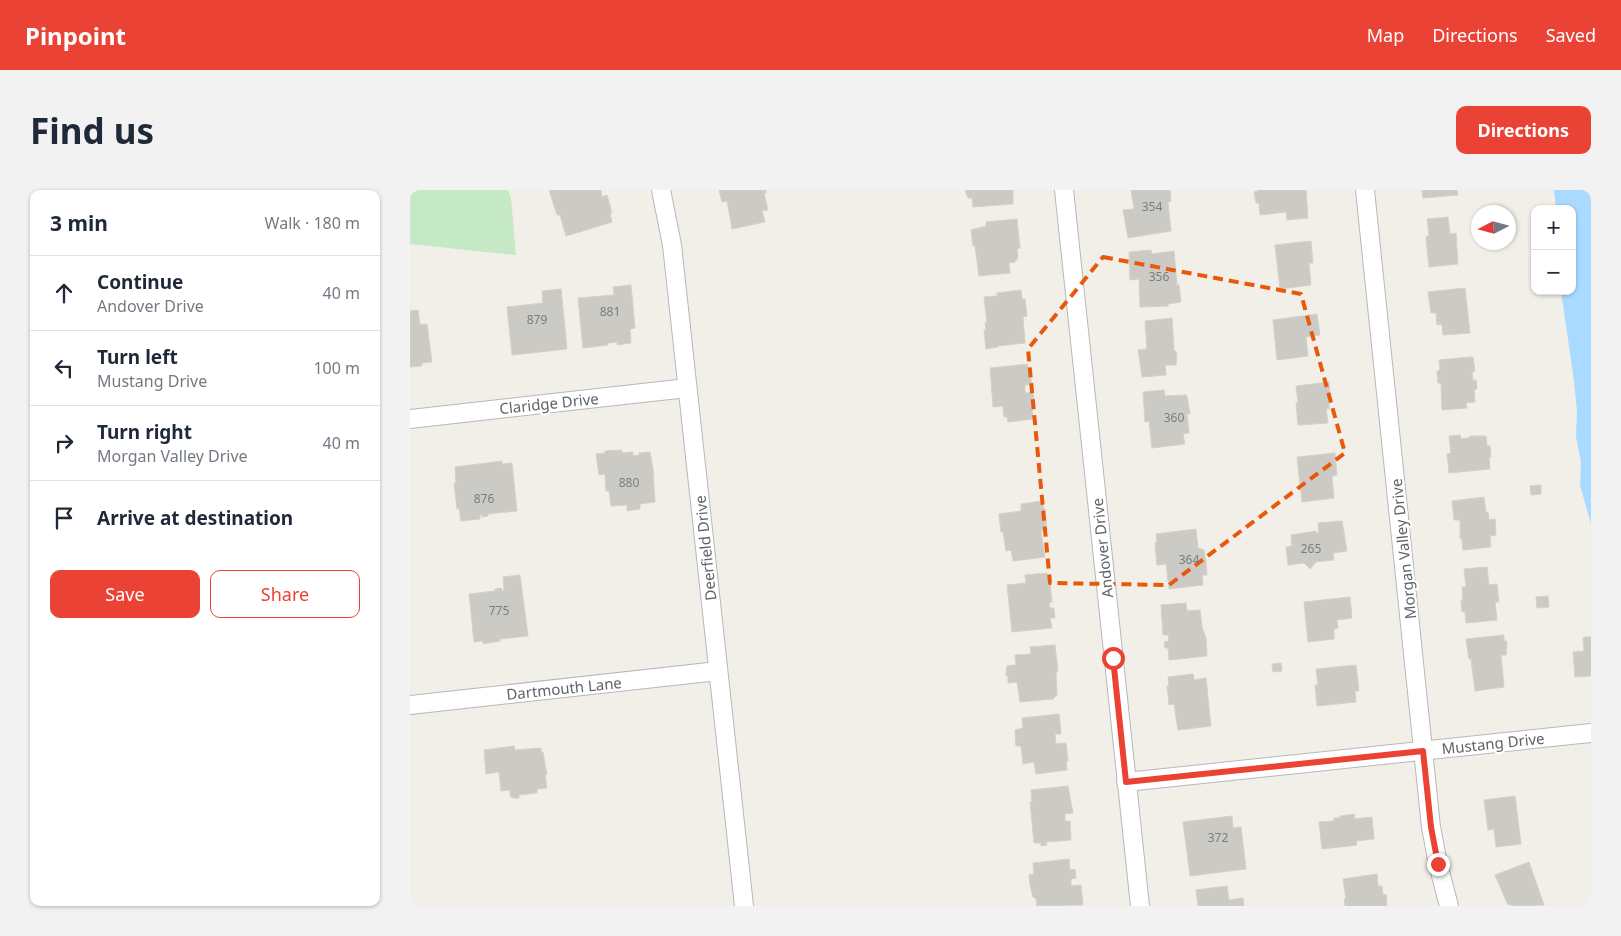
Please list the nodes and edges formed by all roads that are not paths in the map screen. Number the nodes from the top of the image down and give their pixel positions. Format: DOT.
graph roads {
  1 [pos="661,190"];
  2 [pos="1064,190"];
  3 [pos="1365,190"];
  4 [pos="687,388"];
  5 [pos="410,418"];
  6 [pos="718,670"];
  7 [pos="410,706"];
  8 [pos="1591,733"];
  9 [pos="1423,751"];
  10 [pos="1126,782"];
  11 [pos="744,906"];
  12 [pos="1140,906"];
  13 [pos="1449,906"];
  1 -- 4 [label="street, Deerfield Drive"];
  2 -- 10 [label="street, Andover Drive"];
  3 -- 9 [label="street, Morgan Valley Drive"];
  4 -- 5 [label="street, Claridge Drive"];
  4 -- 6 [label="street, Deerfield Drive"];
  6 -- 7 [label="street, Dartmouth Lane"];
  6 -- 11 [label="street, Deerfield Drive"];
  8 -- 9 [label="street, Mustang Drive"];
  9 -- 10 [label="street, Mustang Drive"];
  9 -- 13 [label="street, Morgan Valley Drive"];
  10 -- 12 [label="street, Andover Drive"];
}
